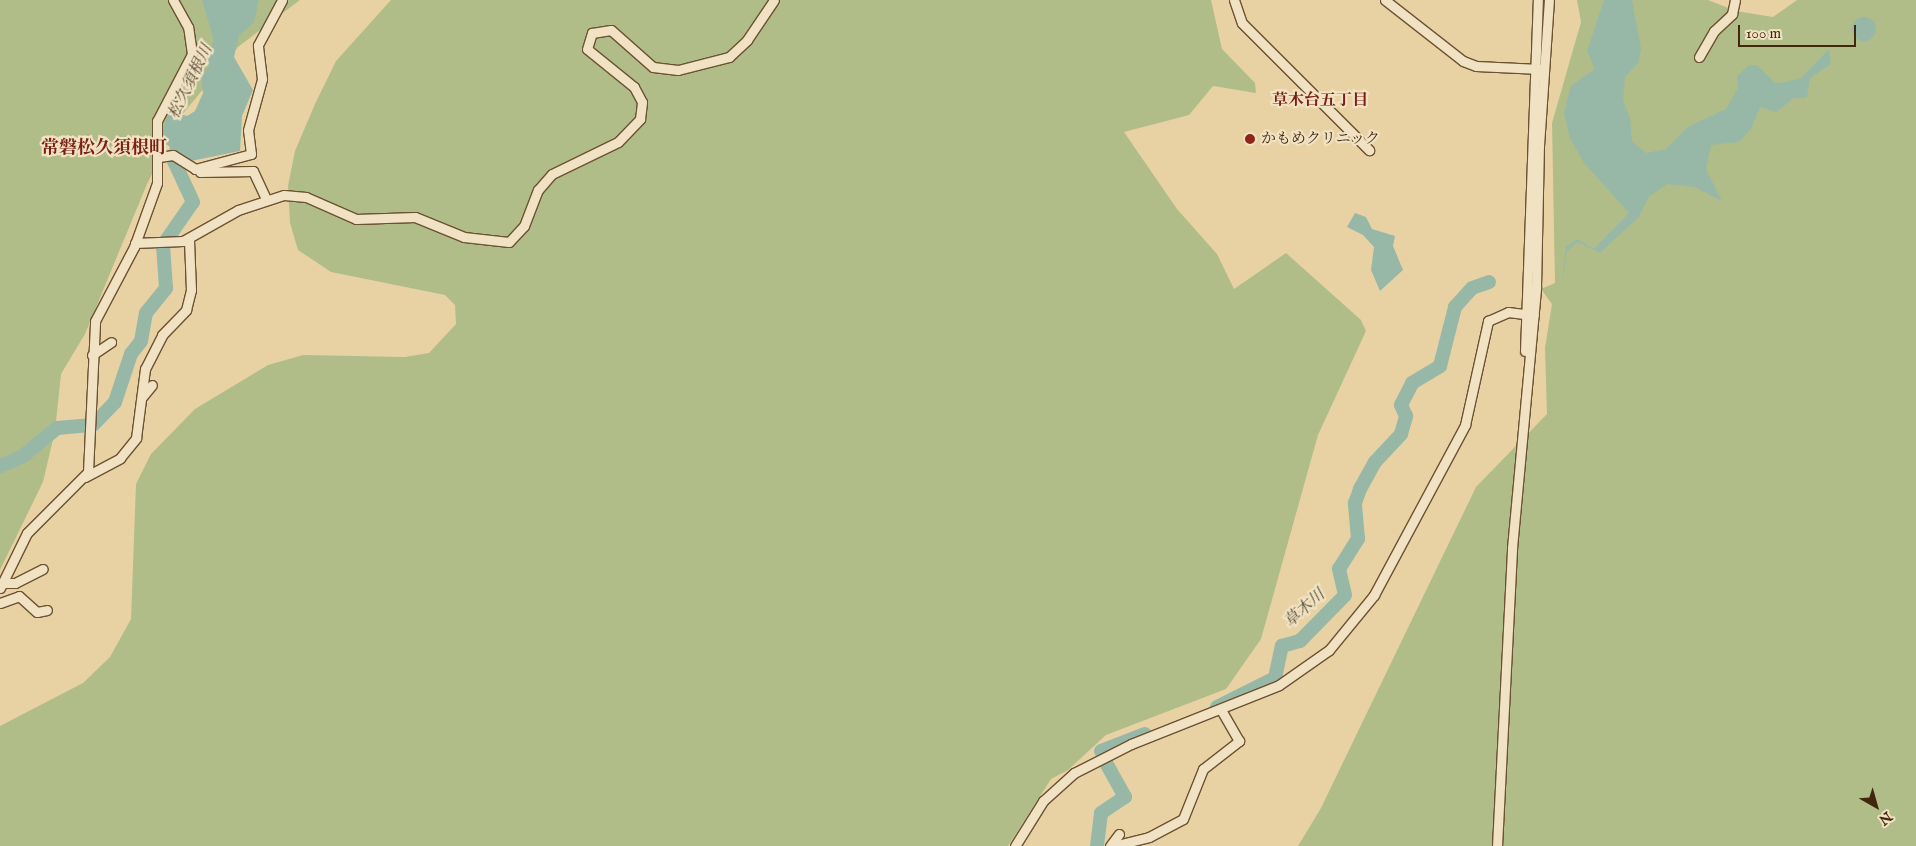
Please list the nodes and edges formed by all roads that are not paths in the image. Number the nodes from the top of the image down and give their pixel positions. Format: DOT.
graph roads {
  1 [pos="173,0"];
  2 [pos="282,0"];
  3 [pos="774,0"];
  4 [pos="1234,0"];
  5 [pos="1385,0"];
  6 [pos="1538,0"];
  7 [pos="1550,0"];
  8 [pos="1735,0"];
  9 [pos="1699,57"];
  10 [pos="1540,69"];
  11 [pos="1369,150"];
  12 [pos="159,157"];
  13 [pos="193,169"];
  14 [pos="266,199"];
  15 [pos="189,240"];
  16 [pos="135,243"];
  17 [pos="1529,314"];
  18 [pos="111,342"];
  19 [pos="92,355"];
  20 [pos="152,385"];
  21 [pos="143,396"];
  22 [pos="85,477"];
  23 [pos="43,569"];
  24 [pos="1,586"];
  25 [pos="0,603"];
  26 [pos="47,610"];
  27 [pos="1221,710"];
  28 [pos="1123,840"];
  29 [pos="1015,846"];
  30 [pos="1111,846"];
  31 [pos="1497,846"];
  1 -- 12 [label="street"];
  2 -- 13 [label="street"];
  3 -- 14 [label="street"];
  4 -- 11 [label="street"];
  5 -- 10 [label="street"];
  6 -- 10 [label="street"];
  7 -- 10 [label="street"];
  8 -- 9 [label="street"];
  10 -- 17 [label="street"];
  12 -- 13 [label="street"];
  12 -- 16 [label="street"];
  13 -- 14 [label="street"];
  14 -- 15 [label="street"];
  15 -- 16 [label="street"];
  15 -- 21 [label="street"];
  16 -- 19 [label="street"];
  17 -- 27 [label="street"];
  17 -- 31 [label="street"];
  18 -- 19 [label="street"];
  19 -- 22 [label="street"];
  20 -- 21 [label="street"];
  21 -- 22 [label="street"];
  22 -- 24 [label="street"];
  23 -- 24 [label="street"];
  25 -- 26 [label="street"];
  27 -- 28 [label="street"];
  27 -- 29 [label="street"];
  28 -- 30 [label="street"];
}
